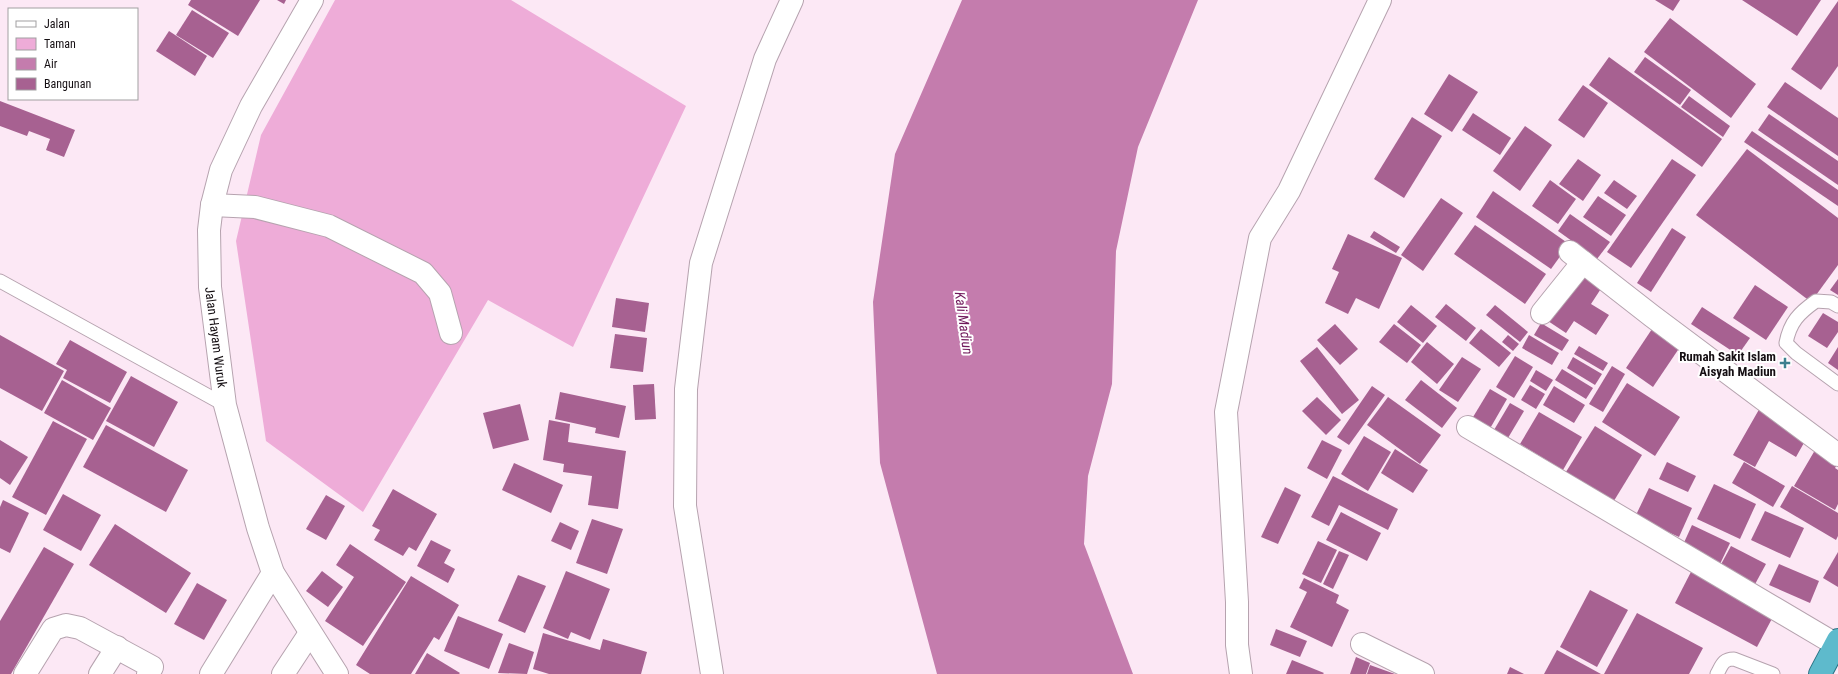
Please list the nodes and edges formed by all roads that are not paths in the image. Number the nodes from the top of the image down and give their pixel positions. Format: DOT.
graph roads {
  1 [pos="312,0"];
  2 [pos="792,0"];
  3 [pos="1380,0"];
  4 [pos="212,205"];
  5 [pos="0,282"];
  6 [pos="1838,306"];
  7 [pos="1542,312"];
  8 [pos="451,333"];
  9 [pos="1838,384"];
  10 [pos="225,405"];
  11 [pos="1468,427"];
  12 [pos="1838,455"];
  13 [pos="273,573"];
  14 [pos="310,633"];
  15 [pos="1837,642"];
  16 [pos="1362,644"];
  17 [pos="117,647"];
  18 [pos="155,672"];
  19 [pos="25,674"];
  20 [pos="100,674"];
  21 [pos="211,674"];
  22 [pos="283,674"];
  23 [pos="337,674"];
  24 [pos="712,674"];
  25 [pos="1241,674"];
  26 [pos="1423,674"];
  27 [pos="1718,674"];
  28 [pos="1773,674"];
  29 [pos="1820,674"];
  1 -- 4 [label="street, Jalan Hayam Wuruk"];
  2 -- 24 [label="street"];
  3 -- 25 [label="street"];
  4 -- 8 [label="street"];
  4 -- 10 [label="street, Jalan Hayam Wuruk"];
  5 -- 10 [label="lane"];
  6 -- 9 [label="lane"];
  7 -- 12 [label="street"];
  10 -- 13 [label="street, Jalan Hayam Wuruk"];
  11 -- 15 [label="street"];
  13 -- 14 [label="street, Jalan Hayam Wuruk"];
  13 -- 21 [label="street"];
  14 -- 22 [label="street"];
  14 -- 23 [label="street, Jalan Hayam Wuruk"];
  15 -- 29 [label="highway"];
  16 -- 26 [label="street"];
  17 -- 18 [label="street"];
  17 -- 19 [label="street"];
  17 -- 20 [label="street"];
  27 -- 28 [label="lane"];
}
